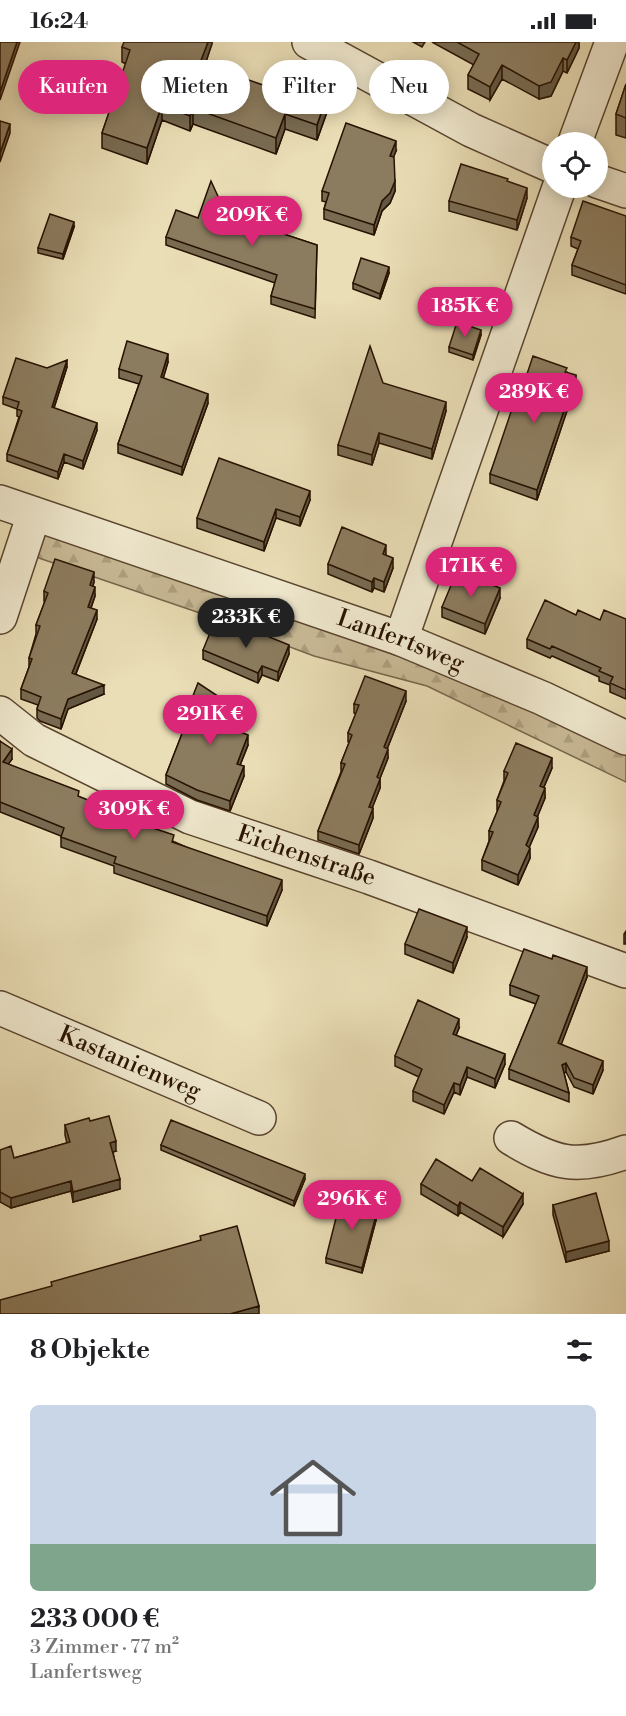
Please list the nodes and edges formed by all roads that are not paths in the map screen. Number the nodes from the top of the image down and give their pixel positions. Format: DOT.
graph roads {
  1 [pos="309,42"];
  2 [pos="612,42"];
  3 [pos="579,132"];
  4 [pos="542,162"];
  5 [pos="608,185"];
  6 [pos="626,191"];
  7 [pos="555,198"];
  8 [pos="0,502"];
  9 [pos="34,514"];
  10 [pos="0,617"];
  11 [pos="401,639"];
  12 [pos="0,712"];
  13 [pos="626,738"];
  14 [pos="626,971"];
  15 [pos="0,1008"];
  16 [pos="259,1118"];
  17 [pos="511,1138"];
  18 [pos="626,1152"];
  1 -- 4 [label="street"];
  2 -- 3 [label="street"];
  5 -- 6 [label="street"];
  7 -- 11 [label="street"];
  8 -- 9 [label="street, Lanfertsweg"];
  9 -- 10 [label="street"];
  9 -- 11 [label="street, Lanfertsweg"];
  11 -- 13 [label="street, Lanfertsweg"];
  12 -- 14 [label="street, Eichenstraße"];
  15 -- 16 [label="street, Kastanienweg"];
  17 -- 18 [label="street"];
}
